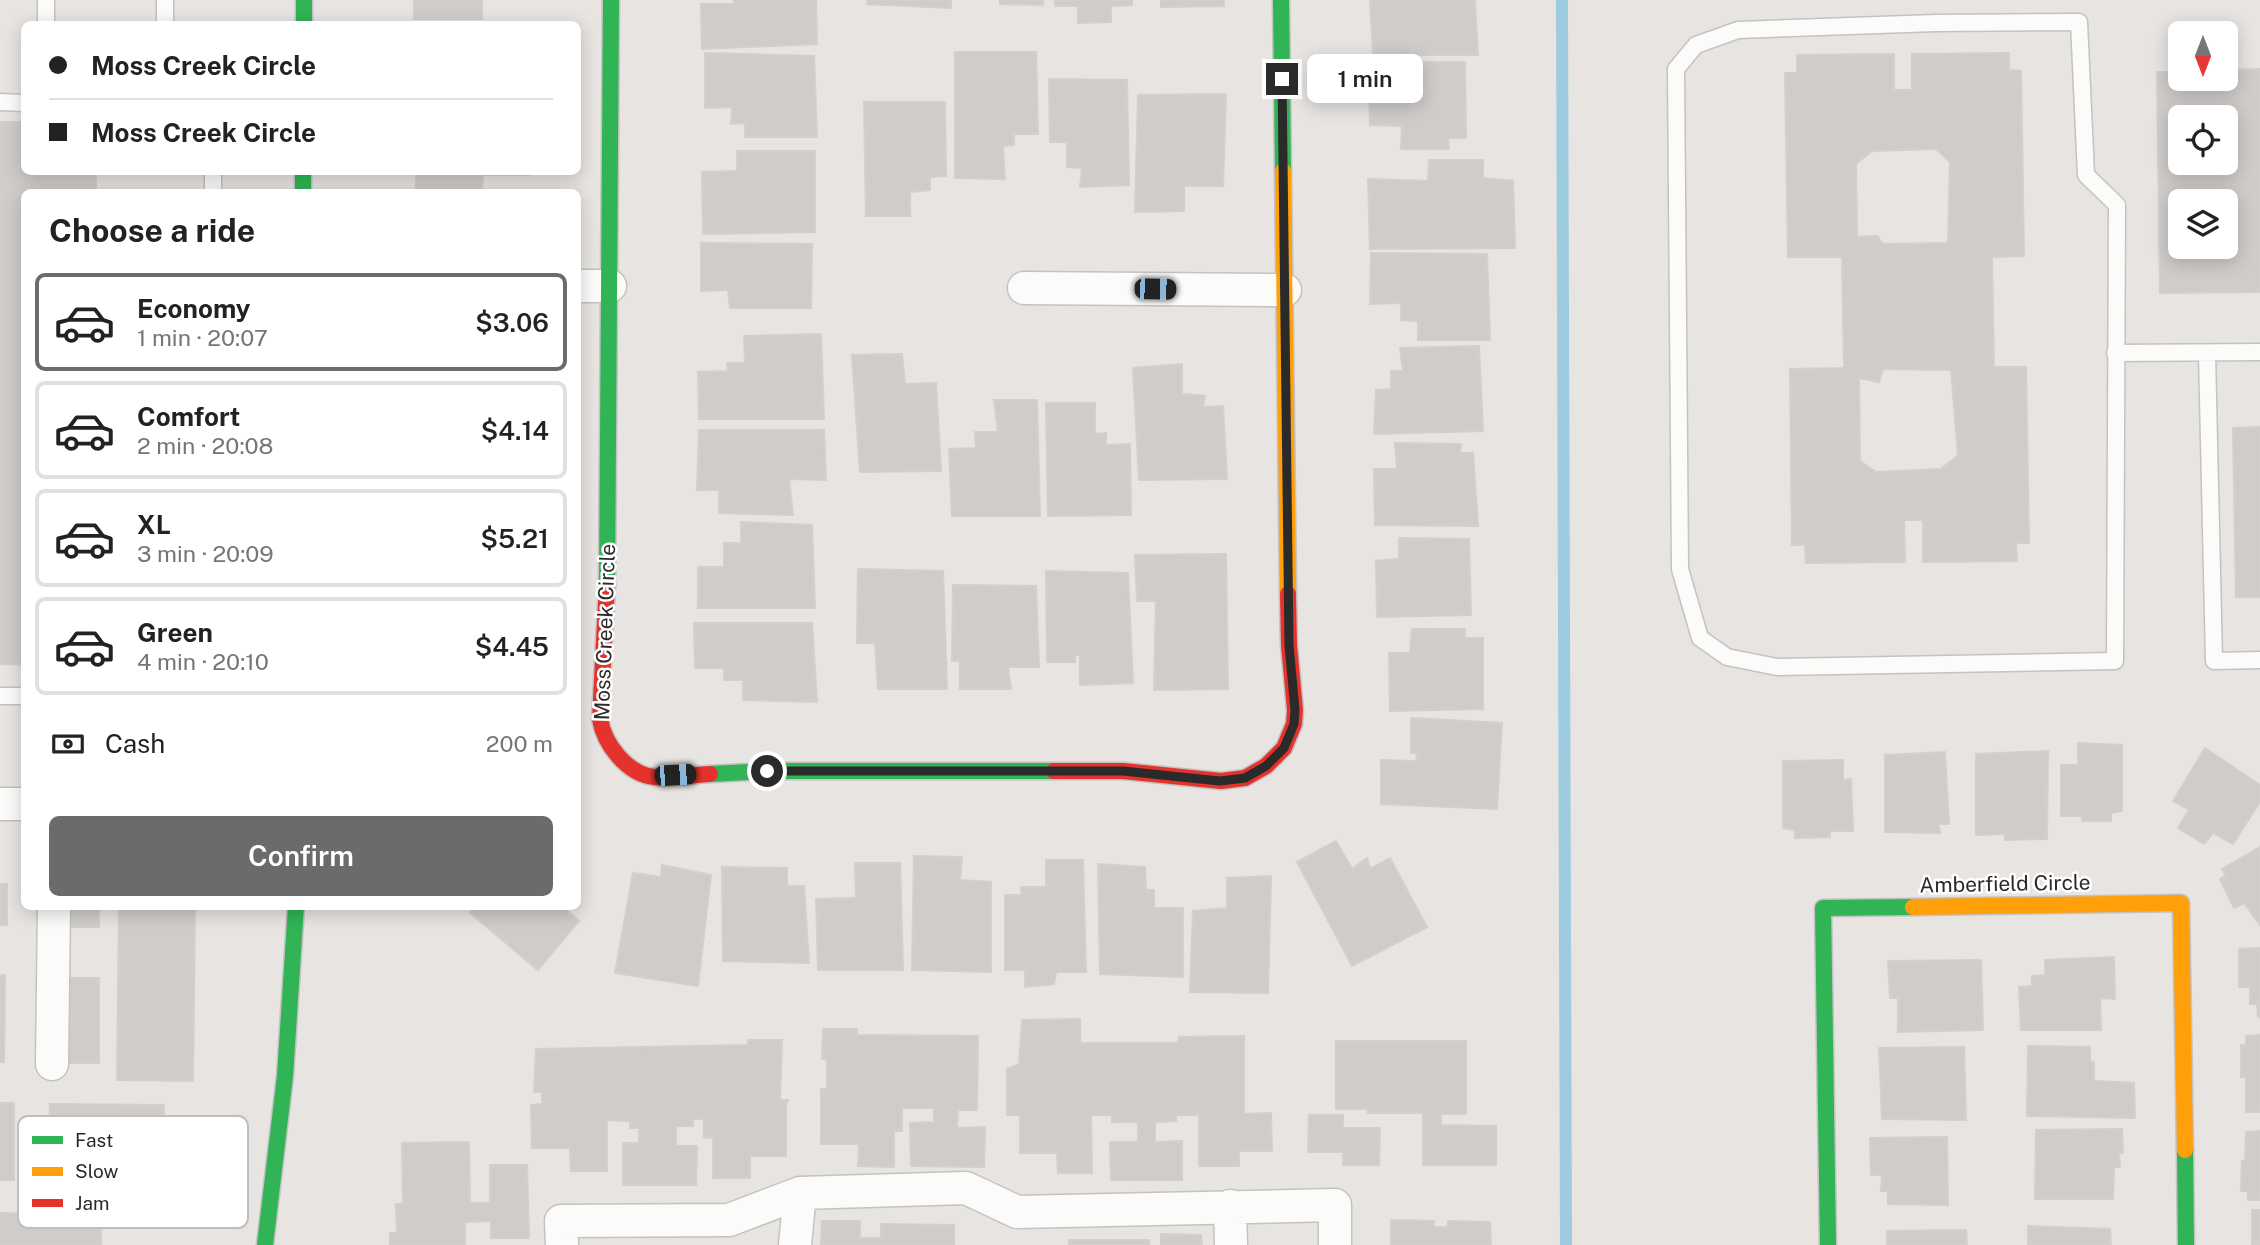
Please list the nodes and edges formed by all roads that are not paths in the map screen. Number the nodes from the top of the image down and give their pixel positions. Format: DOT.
graph roads {
  1 [pos="46,0"];
  2 [pos="165,0"];
  3 [pos="304,0"];
  4 [pos="611,0"];
  5 [pos="1281,0"];
  6 [pos="46,21"];
  7 [pos="164,21"];
  8 [pos="304,21"];
  9 [pos="0,103"];
  10 [pos="21,103"];
  11 [pos="581,286"];
  12 [pos="610,286"];
  13 [pos="1024,288"];
  14 [pos="1285,290"];
  15 [pos="2260,352"];
  16 [pos="2115,353"];
  17 [pos="2207,353"];
  18 [pos="2260,660"];
  19 [pos="0,696"];
  20 [pos="21,696"];
  21 [pos="0,804"];
  22 [pos="21,804"];
  23 [pos="54,910"];
  24 [pos="296,910"];
  25 [pos="52,1064"];
  26 [pos="800,1193"];
  27 [pos="1230,1206"];
  28 [pos="265,1245"];
  29 [pos="562,1245"];
  30 [pos="795,1245"];
  31 [pos="1231,1245"];
  32 [pos="1335,1245"];
  33 [pos="1828,1245"];
  34 [pos="2186,1245"];
  1 -- 6 [label="lane"];
  2 -- 7 [label="lane"];
  3 -- 8 [label="street"];
  4 -- 12 [label="street, Moss Creek Circle"];
  5 -- 14 [label="street, Moss Creek Circle"];
  9 -- 10 [label="lane"];
  11 -- 12 [label="street"];
  12 -- 14 [label="street, Moss Creek Circle"];
  13 -- 14 [label="street"];
  15 -- 17 [label="lane"];
  16 -- 16 [label="lane"];
  16 -- 17 [label="lane"];
  17 -- 18 [label="lane"];
  19 -- 20 [label="lane"];
  21 -- 22 [label="street"];
  23 -- 25 [label="street"];
  24 -- 28 [label="street"];
  26 -- 27 [label="street"];
  26 -- 29 [label="street"];
  26 -- 30 [label="street"];
  27 -- 31 [label="street"];
  27 -- 32 [label="street"];
  33 -- 34 [label="street, Amberfield Circle"];
}
